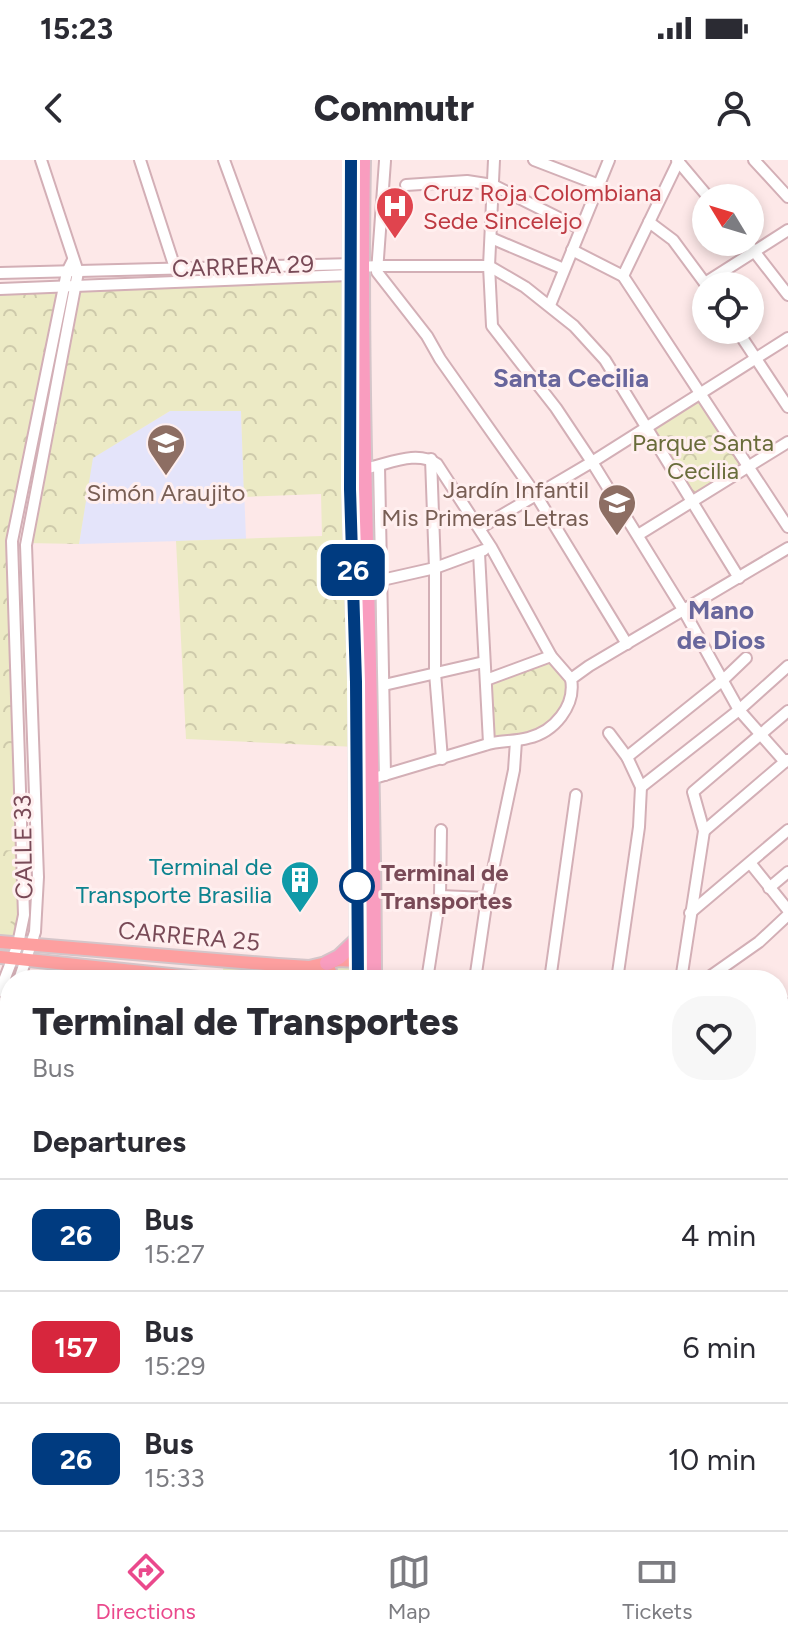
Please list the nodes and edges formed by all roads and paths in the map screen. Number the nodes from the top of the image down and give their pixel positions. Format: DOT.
graph roads {
  1 [pos="41,160"];
  2 [pos="140,160"];
  3 [pos="224,160"];
  4 [pos="351,160"];
  5 [pos="363,160"];
  6 [pos="494,160"];
  7 [pos="534,160"];
  8 [pos="609,160"];
  9 [pos="678,160"];
  10 [pos="754,160"];
  11 [pos="385,161"];
  12 [pos="698,184"];
  13 [pos="406,185"];
  14 [pos="493,185"];
  15 [pos="599,185"];
  16 [pos="788,197"];
  17 [pos="649,222"];
  18 [pos="581,229"];
  19 [pos="788,230"];
  20 [pos="491,238"];
  21 [pos="764,245"];
  22 [pos="572,250"];
  23 [pos="748,256"];
  24 [pos="759,256"];
  25 [pos="262,264"];
  26 [pos="378,266"];
  27 [pos="489,266"];
  28 [pos="175,268"];
  29 [pos="353,268"];
  30 [pos="564,269"];
  31 [pos="72,272"];
  32 [pos="697,272"];
  33 [pos="724,272"];
  34 [pos="0,273"];
  35 [pos="623,276"];
  36 [pos="70,288"];
  37 [pos="0,289"];
  38 [pos="788,295"];
  39 [pos="550,305"];
  40 [pos="788,338"];
  41 [pos="746,344"];
  42 [pos="756,359"];
  43 [pos="701,394"];
  44 [pos="788,407"];
  45 [pos="648,427"];
  46 [pos="788,442"];
  47 [pos="431,459"];
  48 [pos="592,462"];
  49 [pos="379,466"];
  50 [pos="749,466"];
  51 [pos="363,469"];
  52 [pos="536,495"];
  53 [pos="693,500"];
  54 [pos="788,527"];
  55 [pos="480,528"];
  56 [pos="638,535"];
  57 [pos="491,547"];
  58 [pos="788,548"];
  59 [pos="479,553"];
  60 [pos="435,568"];
  61 [pos="739,578"];
  62 [pos="382,580"];
  63 [pos="684,611"];
  64 [pos="627,644"];
  65 [pos="17,648"];
  66 [pos="31,648"];
  67 [pos="551,656"];
  68 [pos="746,658"];
  69 [pos="484,662"];
  70 [pos="788,666"];
  71 [pos="435,673"];
  72 [pos="571,679"];
  73 [pos="486,680"];
  74 [pos="723,680"];
  75 [pos="384,685"];
  76 [pos="739,710"];
  77 [pos="788,711"];
  78 [pos="609,733"];
  79 [pos="760,735"];
  80 [pos="516,741"];
  81 [pos="489,743"];
  82 [pos="627,757"];
  83 [pos="442,759"];
  84 [pos="786,760"];
  85 [pos="378,777"];
  86 [pos="641,787"];
  87 [pos="576,795"];
  88 [pos="441,830"];
  89 [pos="788,830"];
  90 [pos="704,831"];
  91 [pos="751,864"];
  92 [pos="788,872"];
  93 [pos="769,888"];
  94 [pos="440,896"];
  95 [pos="487,898"];
  96 [pos="788,912"];
  97 [pos="690,913"];
  98 [pos="358,939"];
  99 [pos="0,942"];
  100 [pos="25,944"];
  101 [pos="13,959"];
  102 [pos="366,962"];
  103 [pos="327,963"];
  104 [pos="120,970"];
  105 [pos="329,970"];
  106 [pos="362,970"];
  107 [pos="370,970"];
  108 [pos="429,970"];
  109 [pos="476,970"];
  110 [pos="551,970"];
  111 [pos="618,970"];
  112 [pos="682,970"];
  113 [pos="719,970"];
  1 -- 31 [label="street, CALLE 33"];
  2 -- 28 [label="street"];
  3 -- 25 [label="street"];
  4 -- 29 [label="highway"];
  5 -- 29 [label="highway"];
  6 -- 14 [label="street"];
  7 -- 15 [label="street"];
  8 -- 15 [label="street"];
  9 -- 12 [label="street"];
  9 -- 17 [label="street"];
  10 -- 16 [label="street"];
  11 -- 26 [label="street"];
  13 -- 14 [label="street"];
  14 -- 18 [label="street"];
  14 -- 20 [label="street"];
  15 -- 18 [label="street"];
  17 -- 32 [label="street"];
  17 -- 35 [label="street"];
  18 -- 22 [label="street"];
  19 -- 21 [label="street"];
  20 -- 27 [label="street"];
  20 -- 30 [label="street"];
  22 -- 30 [label="street"];
  22 -- 35 [label="street"];
  23 -- 33 [label="street"];
  24 -- 38 [label="street"];
  25 -- 28 [label="street, CARRERA 29"];
  25 -- 29 [label="street, CARRERA 29"];
  26 -- 27 [label="street"];
  26 -- 29 [label="street"];
  26 -- 52 [label="street"];
  27 -- 39 [label="street"];
  27 -- 48 [label="street"];
  28 -- 31 [label="street, CARRERA 29"];
  29 -- 36 [label="street, CARRERA 29"];
  29 -- 51 [label="highway"];
  29 -- 98 [label="highway"];
  30 -- 39 [label="street"];
  31 -- 34 [label="street, CARRERA 29"];
  31 -- 36 [label="street, CALLE 33"];
  35 -- 43 [label="street"];
  36 -- 37 [label="street, CARRERA 29"];
  36 -- 65 [label="street, CALLE 33"];
  36 -- 66 [label="street, CALLE 33"];
  39 -- 45 [label="street"];
  40 -- 42 [label="street"];
  41 -- 42 [label="street"];
  42 -- 43 [label="street"];
  42 -- 44 [label="street"];
  43 -- 45 [label="street"];
  43 -- 50 [label="street"];
  45 -- 48 [label="street"];
  45 -- 53 [label="street"];
  46 -- 50 [label="street"];
  47 -- 49 [label="street"];
  47 -- 55 [label="street"];
  47 -- 60 [label="street"];
  48 -- 52 [label="street"];
  48 -- 56 [label="street"];
  49 -- 51 [label="street"];
  49 -- 62 [label="street"];
  50 -- 53 [label="street"];
  50 -- 54 [label="street"];
  51 -- 85 [label="highway"];
  52 -- 55 [label="street"];
  52 -- 64 [label="street"];
  53 -- 56 [label="street"];
  53 -- 61 [label="street"];
  55 -- 57 [label="street"];
  56 -- 63 [label="street"];
  57 -- 59 [label="street"];
  57 -- 67 [label="street"];
  58 -- 61 [label="street"];
  59 -- 60 [label="street"];
  59 -- 69 [label="street"];
  60 -- 62 [label="street"];
  60 -- 71 [label="street"];
  61 -- 63 [label="street"];
  62 -- 75 [label="street"];
  63 -- 64 [label="street"];
  63 -- 74 [label="street"];
  64 -- 72 [label="street"];
  65 -- 66 [label="street"];
  65 -- 100 [label="street, CALLE 33"];
  66 -- 100 [label="street, CALLE 33"];
  67 -- 72 [label="street"];
  67 -- 73 [label="street"];
  68 -- 74 [label="street"];
  69 -- 71 [label="street"];
  69 -- 73 [label="street"];
  70 -- 76 [label="street"];
  71 -- 75 [label="street"];
  71 -- 83 [label="street"];
  72 -- 80 [label="street"];
  73 -- 81 [label="street"];
  74 -- 76 [label="street"];
  74 -- 82 [label="street"];
  75 -- 85 [label="street"];
  76 -- 79 [label="street"];
  76 -- 86 [label="street"];
  77 -- 79 [label="street"];
  78 -- 82 [label="street"];
  79 -- 84 [label="street"];
  79 -- 90 [label="street"];
  80 -- 81 [label="street"];
  80 -- 95 [label="street"];
  81 -- 83 [label="street"];
  82 -- 86 [label="street"];
  83 -- 85 [label="street"];
  84 -- 90 [label="street"];
  85 -- 102 [label="highway"];
  86 -- 111 [label="street"];
  87 -- 110 [label="street"];
  88 -- 94 [label="street"];
  89 -- 91 [label="street"];
  90 -- 97 [label="street"];
  91 -- 93 [label="street"];
  91 -- 97 [label="street"];
  92 -- 93 [label="street"];
  93 -- 96 [label="street"];
  94 -- 95 [label="street"];
  94 -- 108 [label="street"];
  95 -- 109 [label="street"];
  96 -- 113 [label="street"];
  97 -- 112 [label="street"];
  98 -- 102 [label="highway"];
  98 -- 103 [label="highway"];
  99 -- 100 [label="main road, CARRERA 25"];
  100 -- 101 [label="street, CALLE 33"];
  100 -- 103 [label="main road, CARRERA 25"];
  101 -- 104 [label="main road, CARRERA 25"];
  102 -- 103 [label="main road, CARRERA 25"];
  102 -- 106 [label="highway"];
  102 -- 107 [label="highway"];
  103 -- 105 [label="main road"];
}
